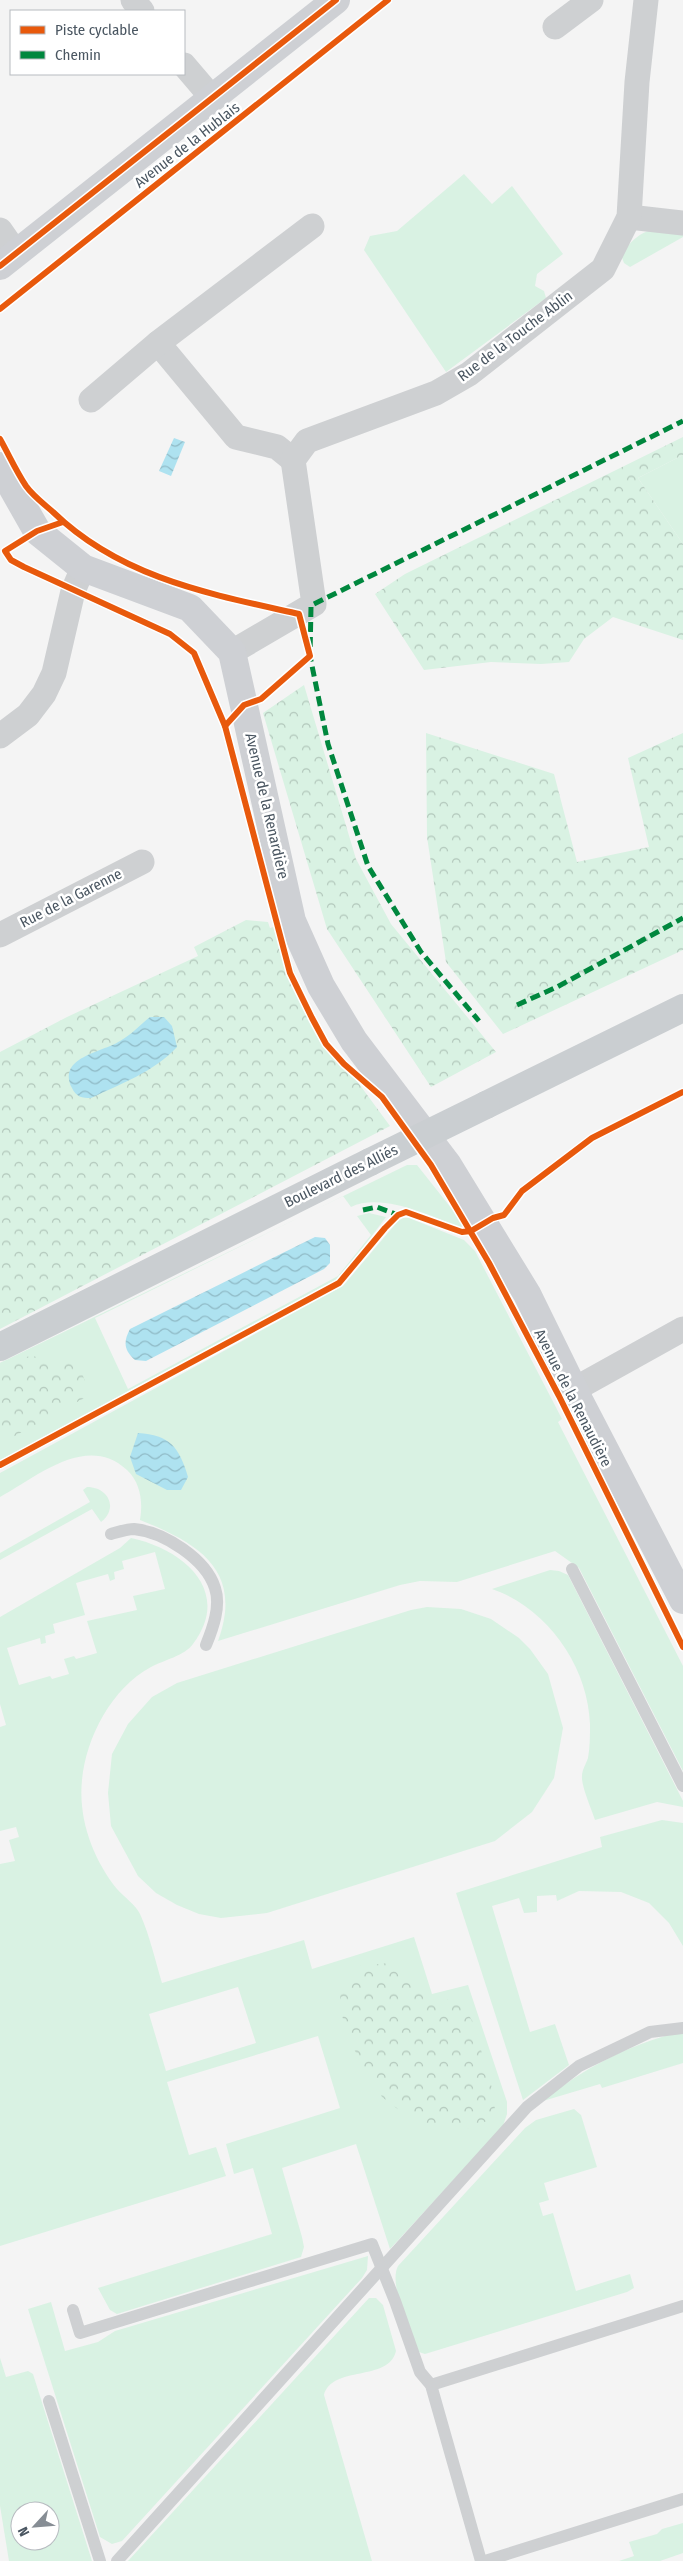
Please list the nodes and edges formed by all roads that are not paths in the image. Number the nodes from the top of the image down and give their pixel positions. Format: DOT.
graph roads {
  1 [pos="133,0"];
  2 [pos="336,0"];
  3 [pos="591,0"];
  4 [pos="646,0"];
  5 [pos="141,10"];
  6 [pos="555,27"];
  7 [pos="185,65"];
  8 [pos="213,99"];
  9 [pos="629,217"];
  10 [pos="683,223"];
  11 [pos="312,226"];
  12 [pos="0,230"];
  13 [pos="8,259"];
  14 [pos="158,343"];
  15 [pos="91,400"];
  16 [pos="293,460"];
  17 [pos="0,466"];
  18 [pos="83,568"];
  19 [pos="232,652"];
  20 [pos="0,736"];
  21 [pos="142,862"];
  22 [pos="0,935"];
  23 [pos="683,1008"];
  24 [pos="392,1092"];
  25 [pos="683,1329"];
  26 [pos="0,1347"];
  27 [pos="575,1389"];
  28 [pos="111,1534"];
  29 [pos="572,1569"];
  30 [pos="683,1600"];
  31 [pos="206,1644"];
  32 [pos="683,1786"];
  33 [pos="683,2028"];
  34 [pos="381,2269"];
  35 [pos="683,2306"];
  36 [pos="73,2310"];
  37 [pos="431,2385"];
  38 [pos="49,2401"];
  39 [pos="683,2499"];
  40 [pos="100,2561"];
  41 [pos="117,2561"];
  42 [pos="481,2561"];
  43 [pos="485,2561"];
  1 -- 5 [label="street"];
  2 -- 8 [label="street, Avenue de la Hublais"];
  3 -- 6 [label="street"];
  4 -- 9 [label="street, Rue de la Touche Ablin"];
  7 -- 8 [label="street"];
  8 -- 13 [label="street, Avenue de la Hublais"];
  9 -- 10 [label="street"];
  9 -- 16 [label="street, Rue de la Touche Ablin"];
  11 -- 14 [label="street"];
  12 -- 13 [label="street"];
  14 -- 15 [label="street"];
  14 -- 16 [label="street"];
  16 -- 19 [label="street"];
  17 -- 18 [label="street"];
  18 -- 19 [label="street"];
  18 -- 20 [label="street"];
  19 -- 24 [label="street, Avenue de la Renardière"];
  21 -- 22 [label="street, Rue de la Garenne"];
  23 -- 26 [label="main road, Boulevard des Alliés, bridge"];
  24 -- 27 [label="street, Avenue de la Renaudière"];
  25 -- 27 [label="street"];
  27 -- 30 [label="street, Avenue de la Renaudière"];
  28 -- 31 [label="lane"];
  29 -- 32 [label="lane"];
  33 -- 34 [label="lane"];
  34 -- 36 [label="lane"];
  34 -- 37 [label="lane"];
  34 -- 41 [label="lane"];
  35 -- 37 [label="lane"];
  37 -- 42 [label="lane"];
  38 -- 40 [label="lane"];
  39 -- 43 [label="lane"];
}
